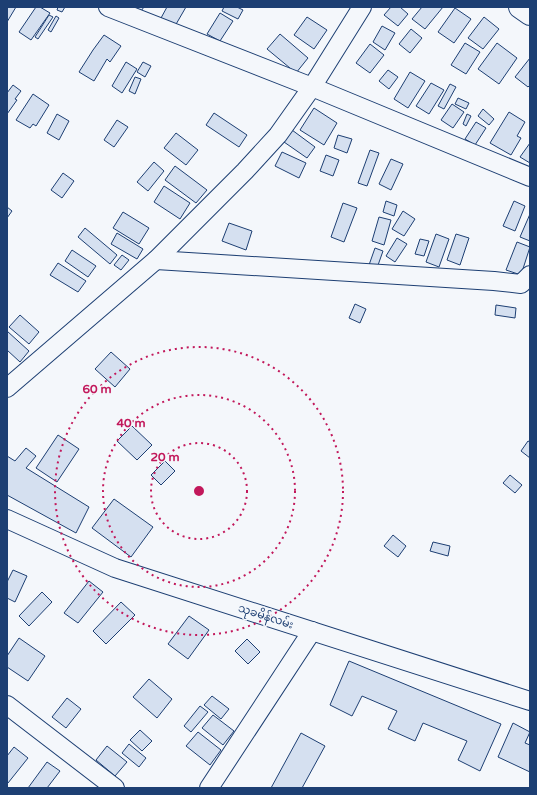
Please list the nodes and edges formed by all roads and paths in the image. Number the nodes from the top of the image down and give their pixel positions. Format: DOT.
graph roads {
  1 [pos="108,7"];
  2 [pos="362,7"];
  3 [pos="520,7"];
  4 [pos="530,14"];
  5 [pos="312,87"];
  6 [pos="530,177"];
  7 [pos="156,260"];
  8 [pos="530,275"];
  9 [pos="7,388"];
  10 [pos="7,519"];
  11 [pos="312,631"];
  12 [pos="530,701"];
  13 [pos="7,705"];
  14 [pos="115,788"];
  15 [pos="209,788"];
  1 -- 5 [label="street"];
  2 -- 5 [label="street"];
  3 -- 4 [label="main road"];
  5 -- 6 [label="street"];
  5 -- 7 [label="street"];
  7 -- 8 [label="street"];
  7 -- 9 [label="street"];
  10 -- 11 [label="street, သုခမိန်လမ်း"];
  11 -- 12 [label="street, သုခမိန်လမ်း"];
  11 -- 15 [label="street"];
  13 -- 14 [label="street"];
}
